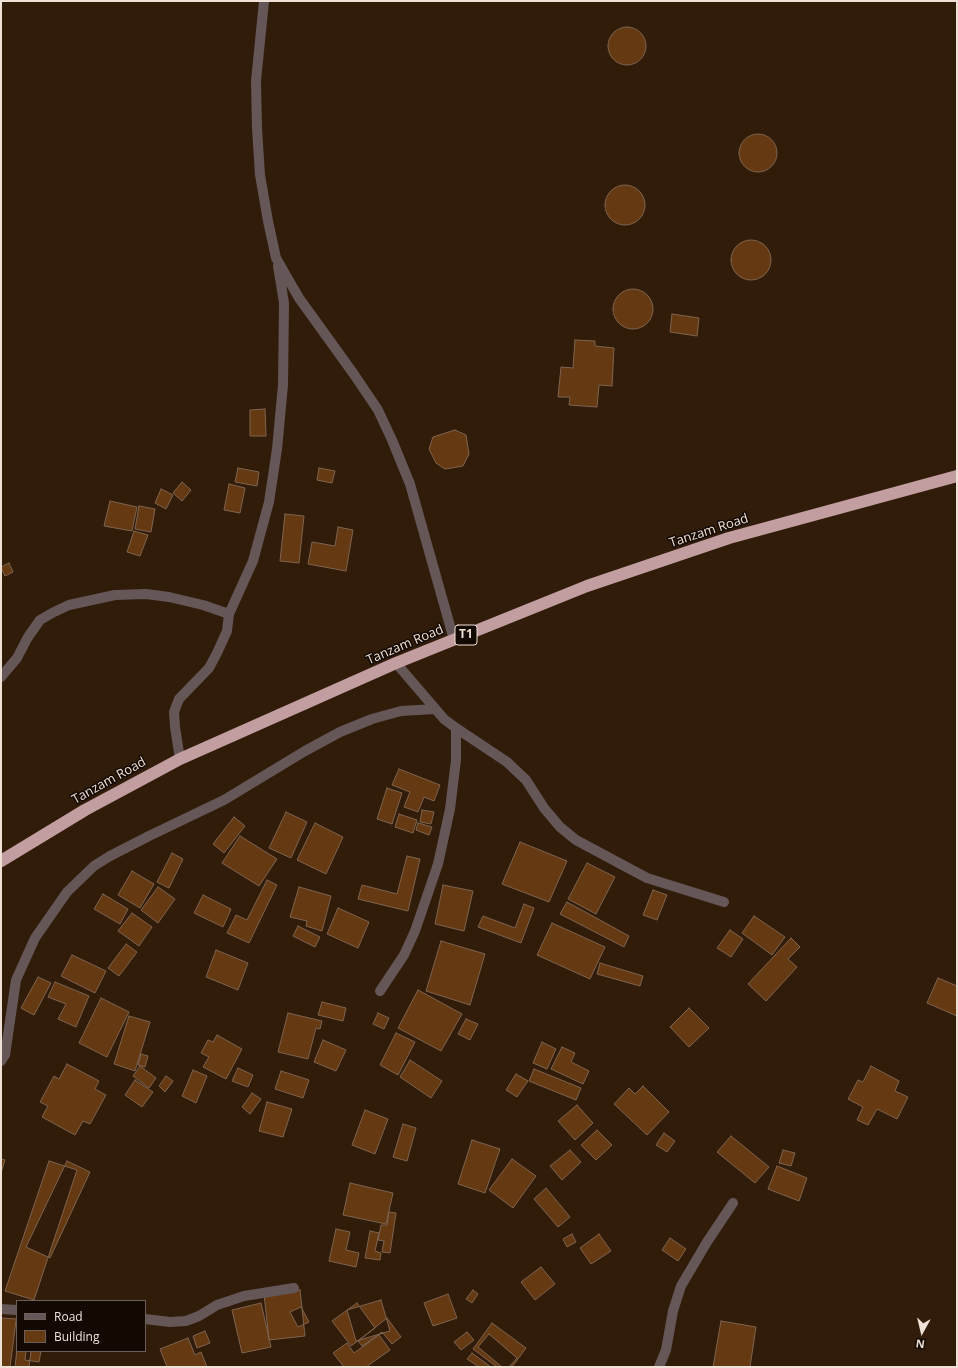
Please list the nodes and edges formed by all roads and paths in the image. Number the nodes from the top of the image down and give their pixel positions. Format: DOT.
graph roads {
  1 [pos="264,1"];
  2 [pos="276,258"];
  3 [pos="957,476"];
  4 [pos="229,614"];
  5 [pos="454,640"];
  6 [pos="396,663"];
  7 [pos="1,677"];
  8 [pos="434,709"];
  9 [pos="456,728"];
  10 [pos="180,759"];
  11 [pos="1,861"];
  12 [pos="724,902"];
  13 [pos="380,991"];
  14 [pos="1,1061"];
  15 [pos="733,1203"];
  16 [pos="294,1288"];
  17 [pos="1,1308"];
  18 [pos="16,1310"];
  19 [pos="146,1319"];
  20 [pos="659,1367"];
  1 -- 2 [label="street"];
  2 -- 4 [label="street"];
  2 -- 5 [label="street"];
  3 -- 5 [label="highway, Tanzam Road / T1"];
  4 -- 7 [label="street"];
  4 -- 10 [label="street"];
  5 -- 6 [label="highway, Tanzam Road / T1"];
  6 -- 8 [label="street"];
  6 -- 10 [label="highway, Tanzam Road / T1"];
  8 -- 9 [label="street"];
  8 -- 14 [label="street"];
  9 -- 12 [label="street"];
  9 -- 13 [label="street"];
  10 -- 11 [label="highway, Tanzam Road / T1"];
  15 -- 20 [label="street"];
  16 -- 19 [label="street"];
  17 -- 18 [label="street"];
}
